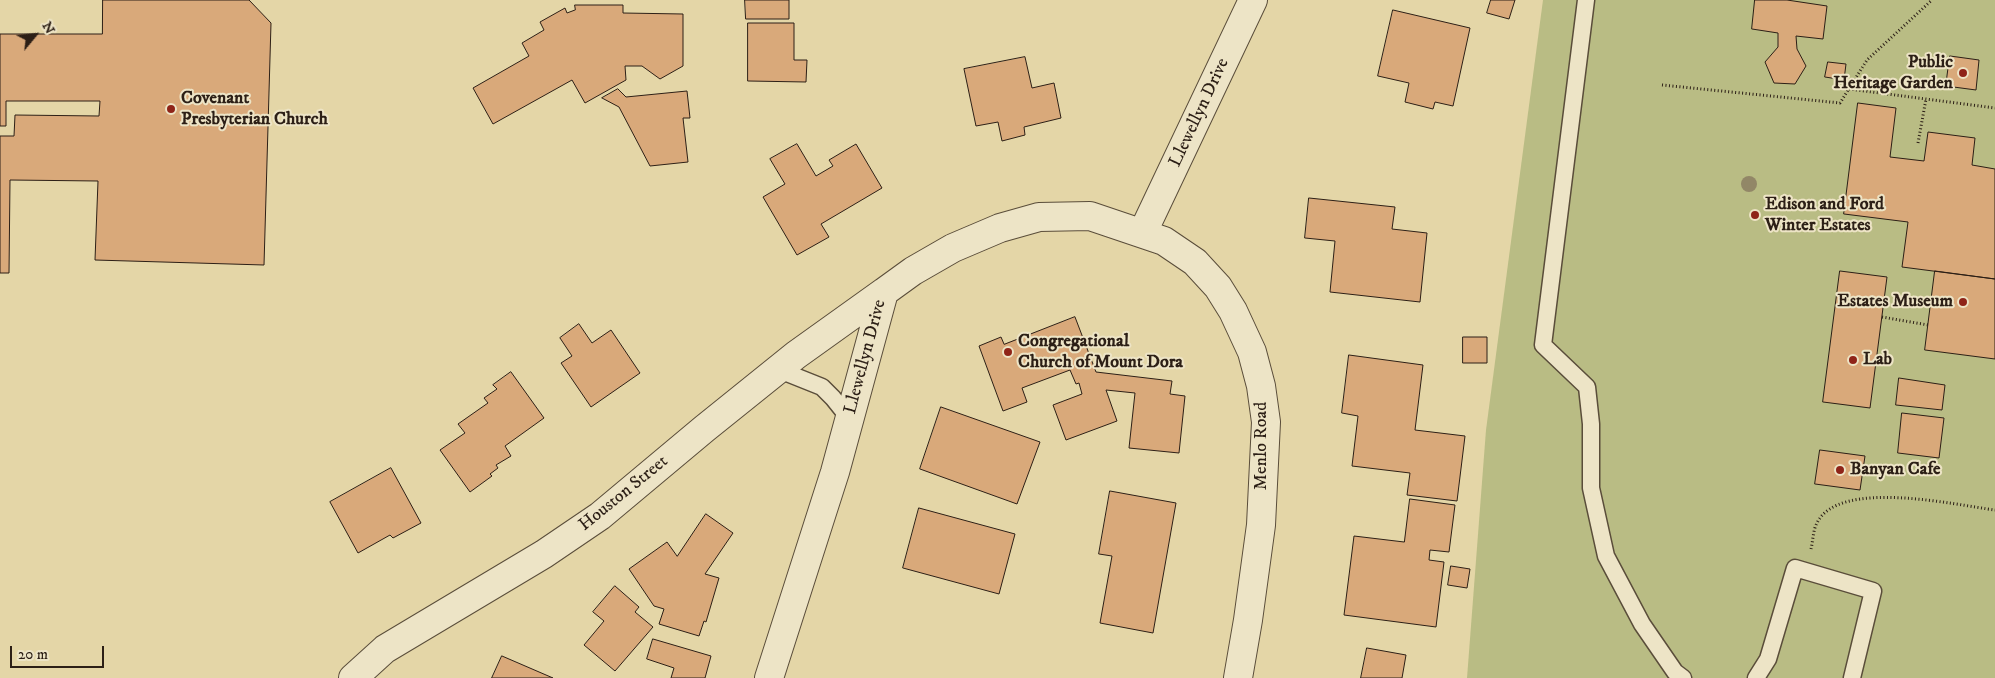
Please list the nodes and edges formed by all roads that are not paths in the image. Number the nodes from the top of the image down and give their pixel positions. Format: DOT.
graph roads {
  1 [pos="1253,0"];
  2 [pos="1586,0"];
  3 [pos="1143,232"];
  4 [pos="884,292"];
  5 [pos="777,370"];
  6 [pos="849,418"];
  7 [pos="354,678"];
  8 [pos="768,678"];
  9 [pos="1238,678"];
  10 [pos="1683,678"];
  11 [pos="1756,678"];
  12 [pos="1852,678"];
  1 -- 3 [label="street, Llewellyn Drive"];
  2 -- 10 [label="lane"];
  3 -- 4 [label="street, Llewellyn Drive"];
  3 -- 9 [label="street, Menlo Road"];
  4 -- 5 [label="street, Houston Street"];
  4 -- 6 [label="street, Llewellyn Drive"];
  5 -- 6 [label="lane"];
  5 -- 7 [label="street, Houston Street"];
  6 -- 8 [label="street, Llewellyn Drive"];
  11 -- 12 [label="lane"];
}
